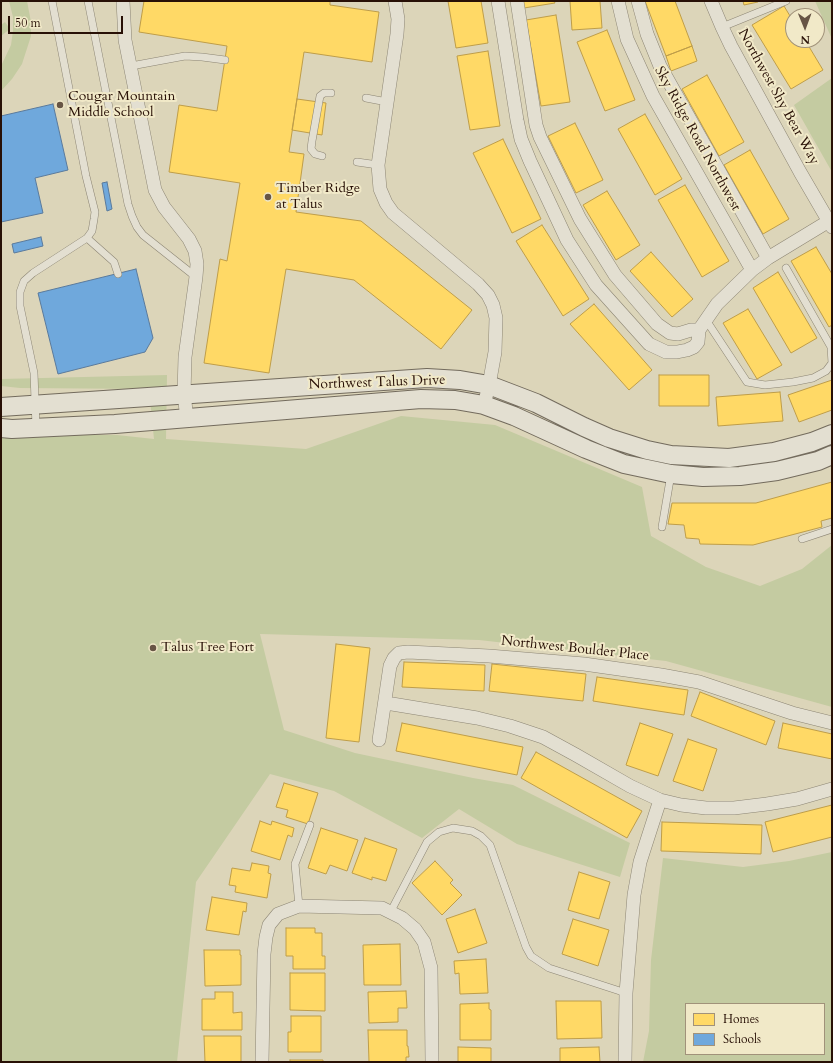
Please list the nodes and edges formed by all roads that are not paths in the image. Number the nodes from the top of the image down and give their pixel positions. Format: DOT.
graph roads {
  1 [pos="52,1"];
  2 [pos="88,1"];
  3 [pos="123,1"];
  4 [pos="395,1"];
  5 [pos="498,1"];
  6 [pos="516,1"];
  7 [pos="618,1"];
  8 [pos="638,1"];
  9 [pos="711,1"];
  10 [pos="786,1"];
  11 [pos="722,28"];
  12 [pos="225,60"];
  13 [pos="130,66"];
  14 [pos="331,93"];
  15 [pos="366,98"];
  16 [pos="387,102"];
  17 [pos="322,156"];
  18 [pos="357,162"];
  19 [pos="378,165"];
  20 [pos="830,224"];
  21 [pos="87,238"];
  22 [pos="768,258"];
  23 [pos="786,268"];
  24 [pos="752,270"];
  25 [pos="118,274"];
  26 [pos="196,277"];
  27 [pos="703,325"];
  28 [pos="489,385"];
  29 [pos="184,394"];
  30 [pos="484,405"];
  31 [pos="35,406"];
  32 [pos="1,407"];
  33 [pos="187,419"];
  34 [pos="1,428"];
  35 [pos="36,428"];
  36 [pos="832,434"];
  37 [pos="832,455"];
  38 [pos="671,474"];
  39 [pos="662,527"];
  40 [pos="832,529"];
  41 [pos="802,539"];
  42 [pos="386,703"];
  43 [pos="832,723"];
  44 [pos="379,740"];
  45 [pos="832,789"];
  46 [pos="660,800"];
  47 [pos="310,825"];
  48 [pos="299,906"];
  49 [pos="391,911"];
  50 [pos="626,993"];
  51 [pos="262,1062"];
  52 [pos="432,1062"];
  53 [pos="625,1062"];
  1 -- 21 [label="lane"];
  2 -- 26 [label="lane"];
  3 -- 13 [label="street"];
  4 -- 16 [label="street"];
  5 -- 27 [label="street"];
  6 -- 27 [label="street"];
  7 -- 24 [label="street, Sky Ridge Road Northwest"];
  8 -- 22 [label="street, Sky Ridge Road Northwest"];
  9 -- 11 [label="street, Northwest Shy Bear Way"];
  10 -- 11 [label="lane"];
  11 -- 20 [label="street, Northwest Shy Bear Way"];
  12 -- 13 [label="lane"];
  13 -- 26 [label="street"];
  14 -- 17 [label="lane"];
  15 -- 16 [label="lane"];
  16 -- 19 [label="street"];
  18 -- 19 [label="lane"];
  19 -- 28 [label="street"];
  20 -- 22 [label="street"];
  21 -- 25 [label="lane"];
  21 -- 31 [label="lane"];
  22 -- 24 [label="street"];
  23 -- 27 [label="lane"];
  24 -- 27 [label="street"];
  26 -- 29 [label="street"];
  28 -- 29 [label="street, Northwest Talus Drive"];
  28 -- 30 [label="street"];
  28 -- 36 [label="street, Northwest Talus Drive"];
  29 -- 31 [label="street, Northwest Talus Drive"];
  29 -- 33 [label="street"];
  30 -- 33 [label="street, Northwest Talus Drive"];
  30 -- 38 [label="street, Northwest Talus Drive"];
  31 -- 32 [label="street, Northwest Talus Drive"];
  31 -- 35 [label="lane"];
  33 -- 35 [label="street, Northwest Talus Drive"];
  34 -- 35 [label="street, Northwest Talus Drive"];
  37 -- 38 [label="street, Northwest Talus Drive"];
  38 -- 39 [label="lane"];
  40 -- 41 [label="lane"];
  42 -- 43 [label="street, Northwest Boulder Place"];
  42 -- 44 [label="street, Northwest Boulder Place"];
  42 -- 46 [label="street"];
  45 -- 46 [label="street"];
  46 -- 50 [label="street"];
  47 -- 48 [label="lane"];
  48 -- 49 [label="street"];
  48 -- 51 [label="street"];
  49 -- 50 [label="lane"];
  49 -- 52 [label="street"];
  50 -- 53 [label="street"];
}
